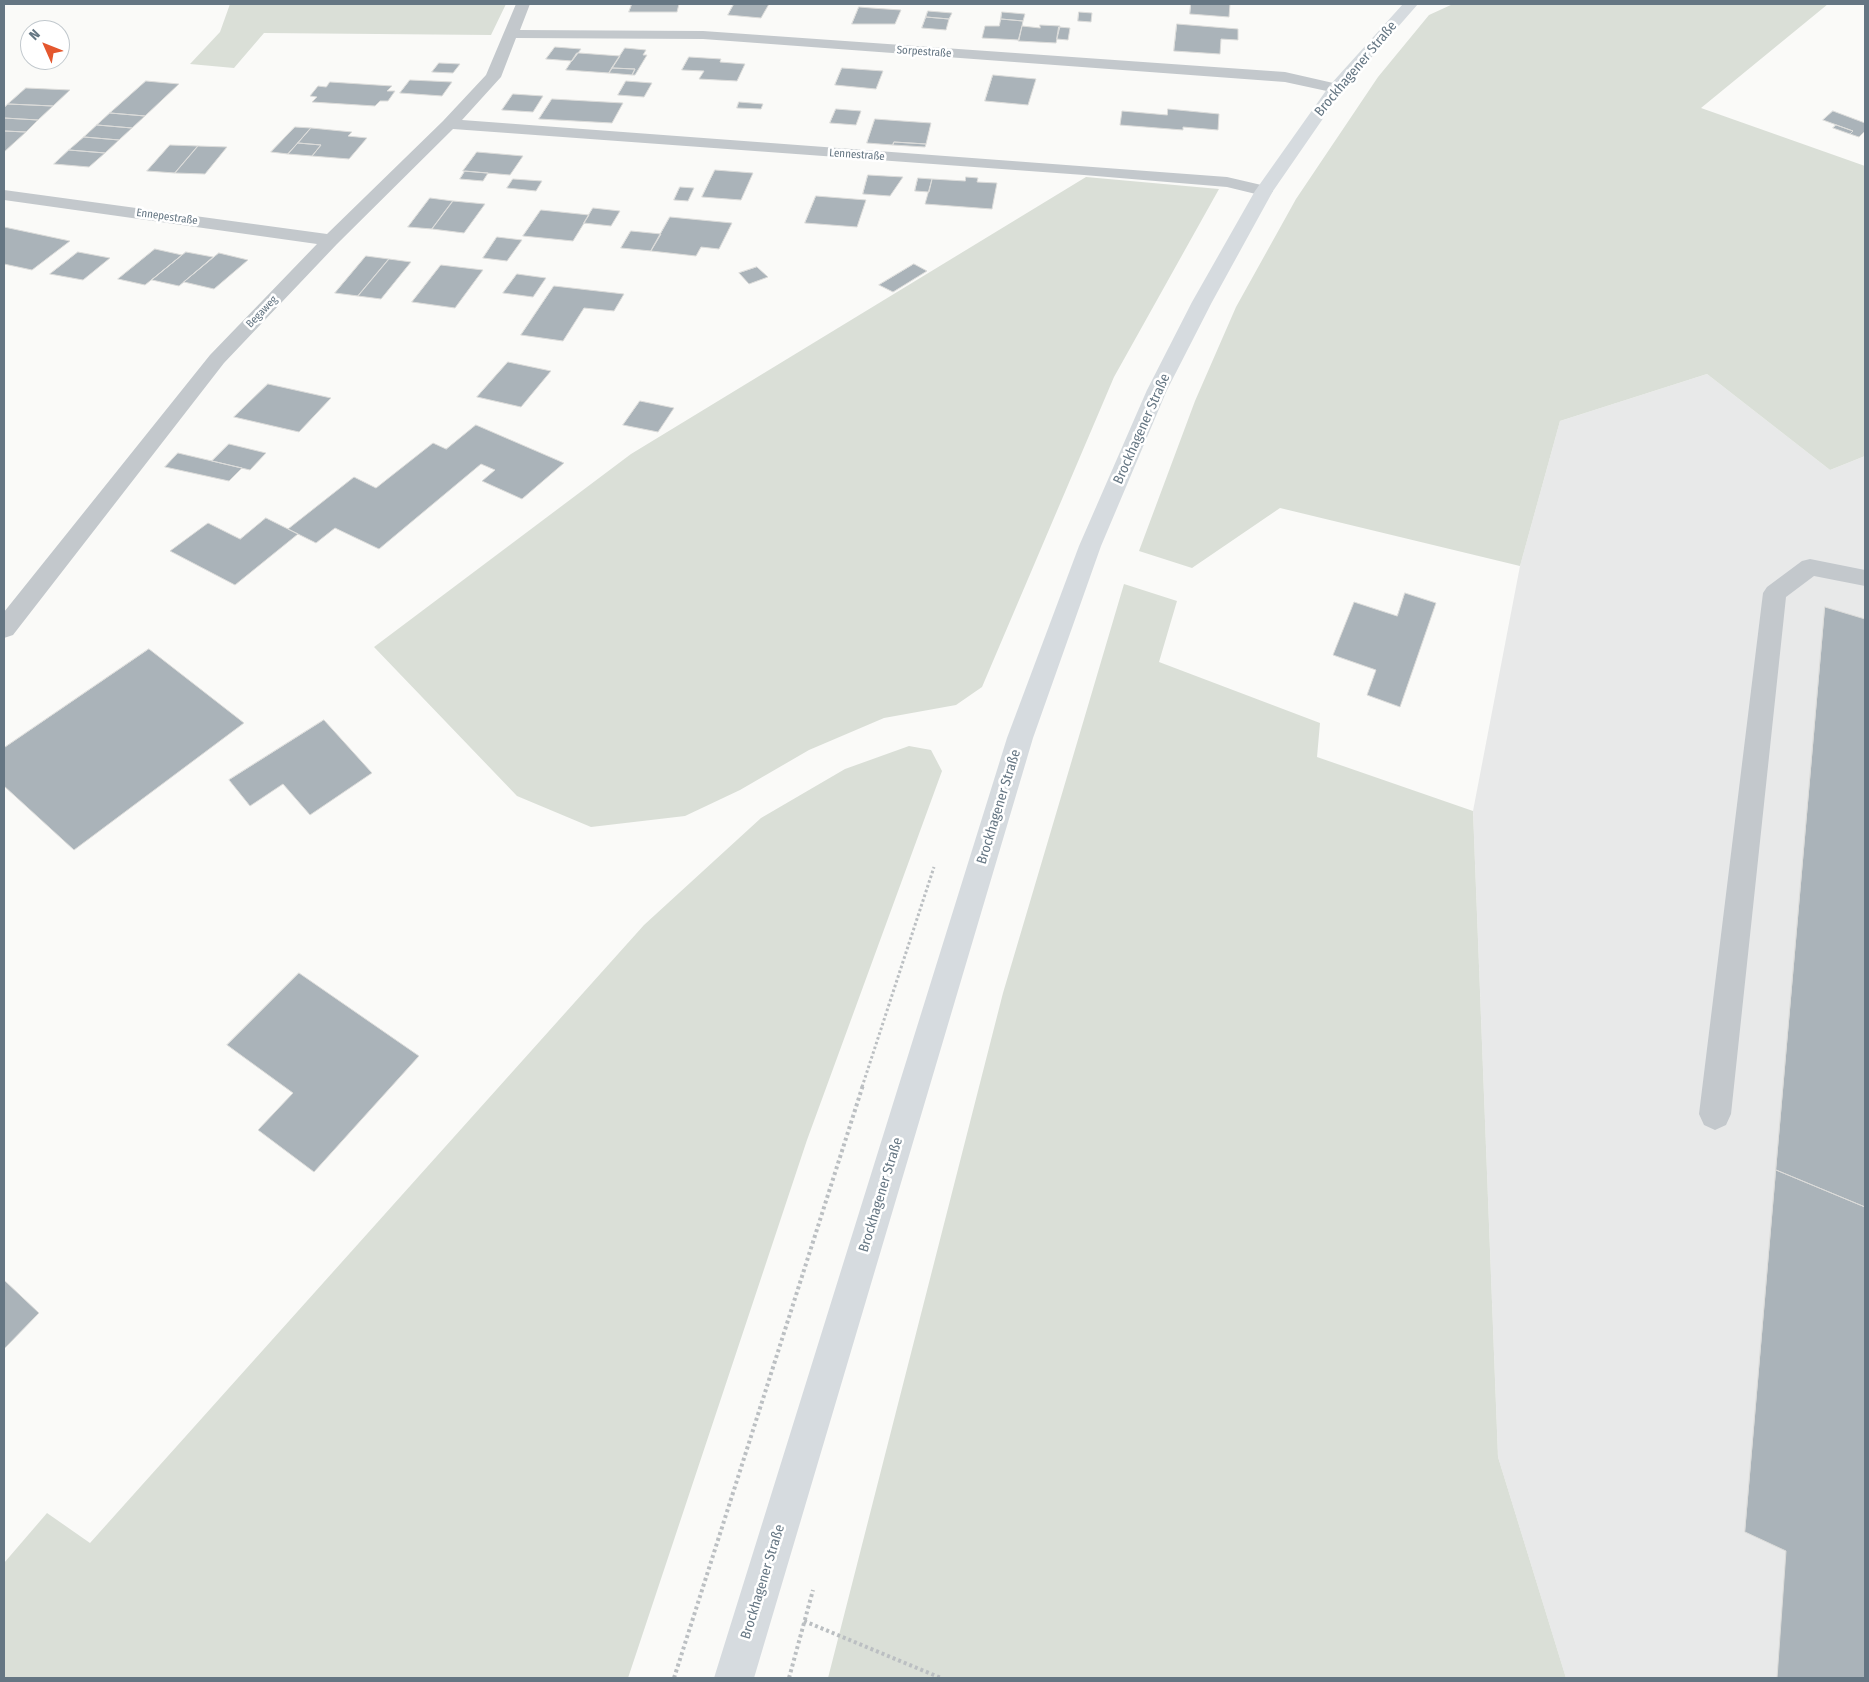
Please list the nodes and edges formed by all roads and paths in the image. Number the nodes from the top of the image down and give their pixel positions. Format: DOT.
graph roads {
  1 [pos="523,4"];
  2 [pos="1410,4"];
  3 [pos="511,34"];
  4 [pos="1336,88"];
  5 [pos="449,124"];
  6 [pos="1264,191"];
  7 [pos="4,195"];
  8 [pos="331,240"];
  9 [pos="1865,578"];
  10 [pos="4,629"];
  11 [pos="1715,1114"];
  12 [pos="815,1583"];
  13 [pos="804,1622"];
  14 [pos="734,1678"];
  15 [pos="789,1678"];
  16 [pos="941,1678"];
  1 -- 3 [label="street, Begaweg"];
  2 -- 4 [label="main road, Brockhagener Straße"];
  3 -- 4 [label="street, Sorpestraße"];
  3 -- 5 [label="street, Begaweg"];
  4 -- 6 [label="main road, Brockhagener Straße"];
  5 -- 6 [label="street, Lennestraße"];
  5 -- 8 [label="street, Begaweg"];
  6 -- 14 [label="main road, Brockhagener Straße"];
  7 -- 8 [label="street, Ennepestraße"];
  8 -- 10 [label="street, Begaweg"];
  9 -- 11 [label="street"];
  12 -- 13 [label="path"];
  13 -- 15 [label="path"];
  13 -- 16 [label="path"];
}
